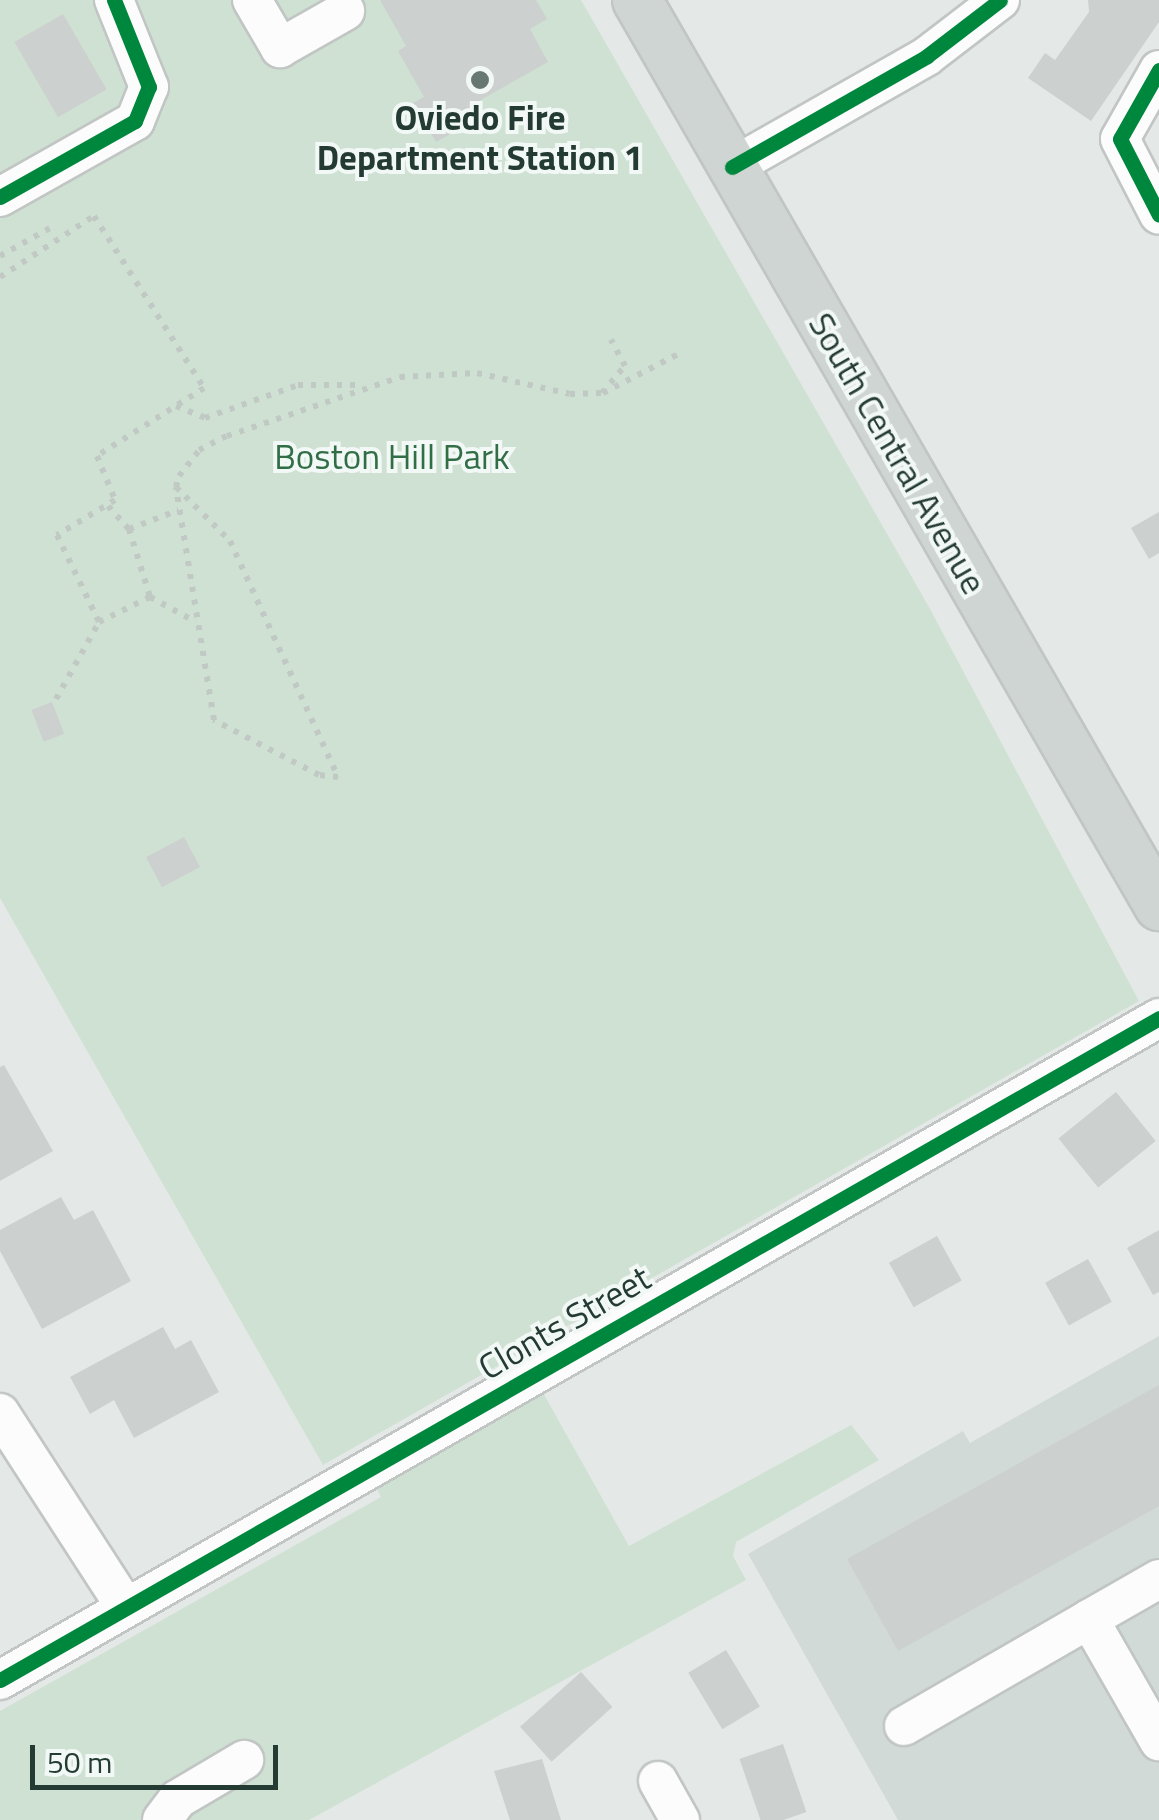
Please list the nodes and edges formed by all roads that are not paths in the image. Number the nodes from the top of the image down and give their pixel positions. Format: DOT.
graph roads {
  1 [pos="114,0"];
  2 [pos="252,0"];
  3 [pos="637,0"];
  4 [pos="1000,0"];
  5 [pos="345,11"];
  6 [pos="1159,70"];
  7 [pos="732,166"];
  8 [pos="0,197"];
  9 [pos="1159,215"];
  10 [pos="1159,906"];
  11 [pos="1159,1018"];
  12 [pos="0,1413"];
  13 [pos="1159,1578"];
  14 [pos="126,1606"];
  15 [pos="1089,1619"];
  16 [pos="0,1680"];
  17 [pos="904,1726"];
  18 [pos="1159,1741"];
  19 [pos="244,1760"];
  20 [pos="658,1781"];
  21 [pos="162,1820"];
  22 [pos="680,1820"];
  1 -- 8 [label="street"];
  2 -- 5 [label="street"];
  3 -- 7 [label="main road, South Central Avenue"];
  4 -- 7 [label="street"];
  6 -- 9 [label="street"];
  7 -- 10 [label="main road, South Central Avenue"];
  11 -- 14 [label="street, Clonts Street"];
  12 -- 14 [label="street"];
  13 -- 15 [label="street"];
  14 -- 16 [label="street, Clonts Street"];
  15 -- 17 [label="street"];
  15 -- 18 [label="street"];
  19 -- 21 [label="street"];
  20 -- 22 [label="street"];
}
